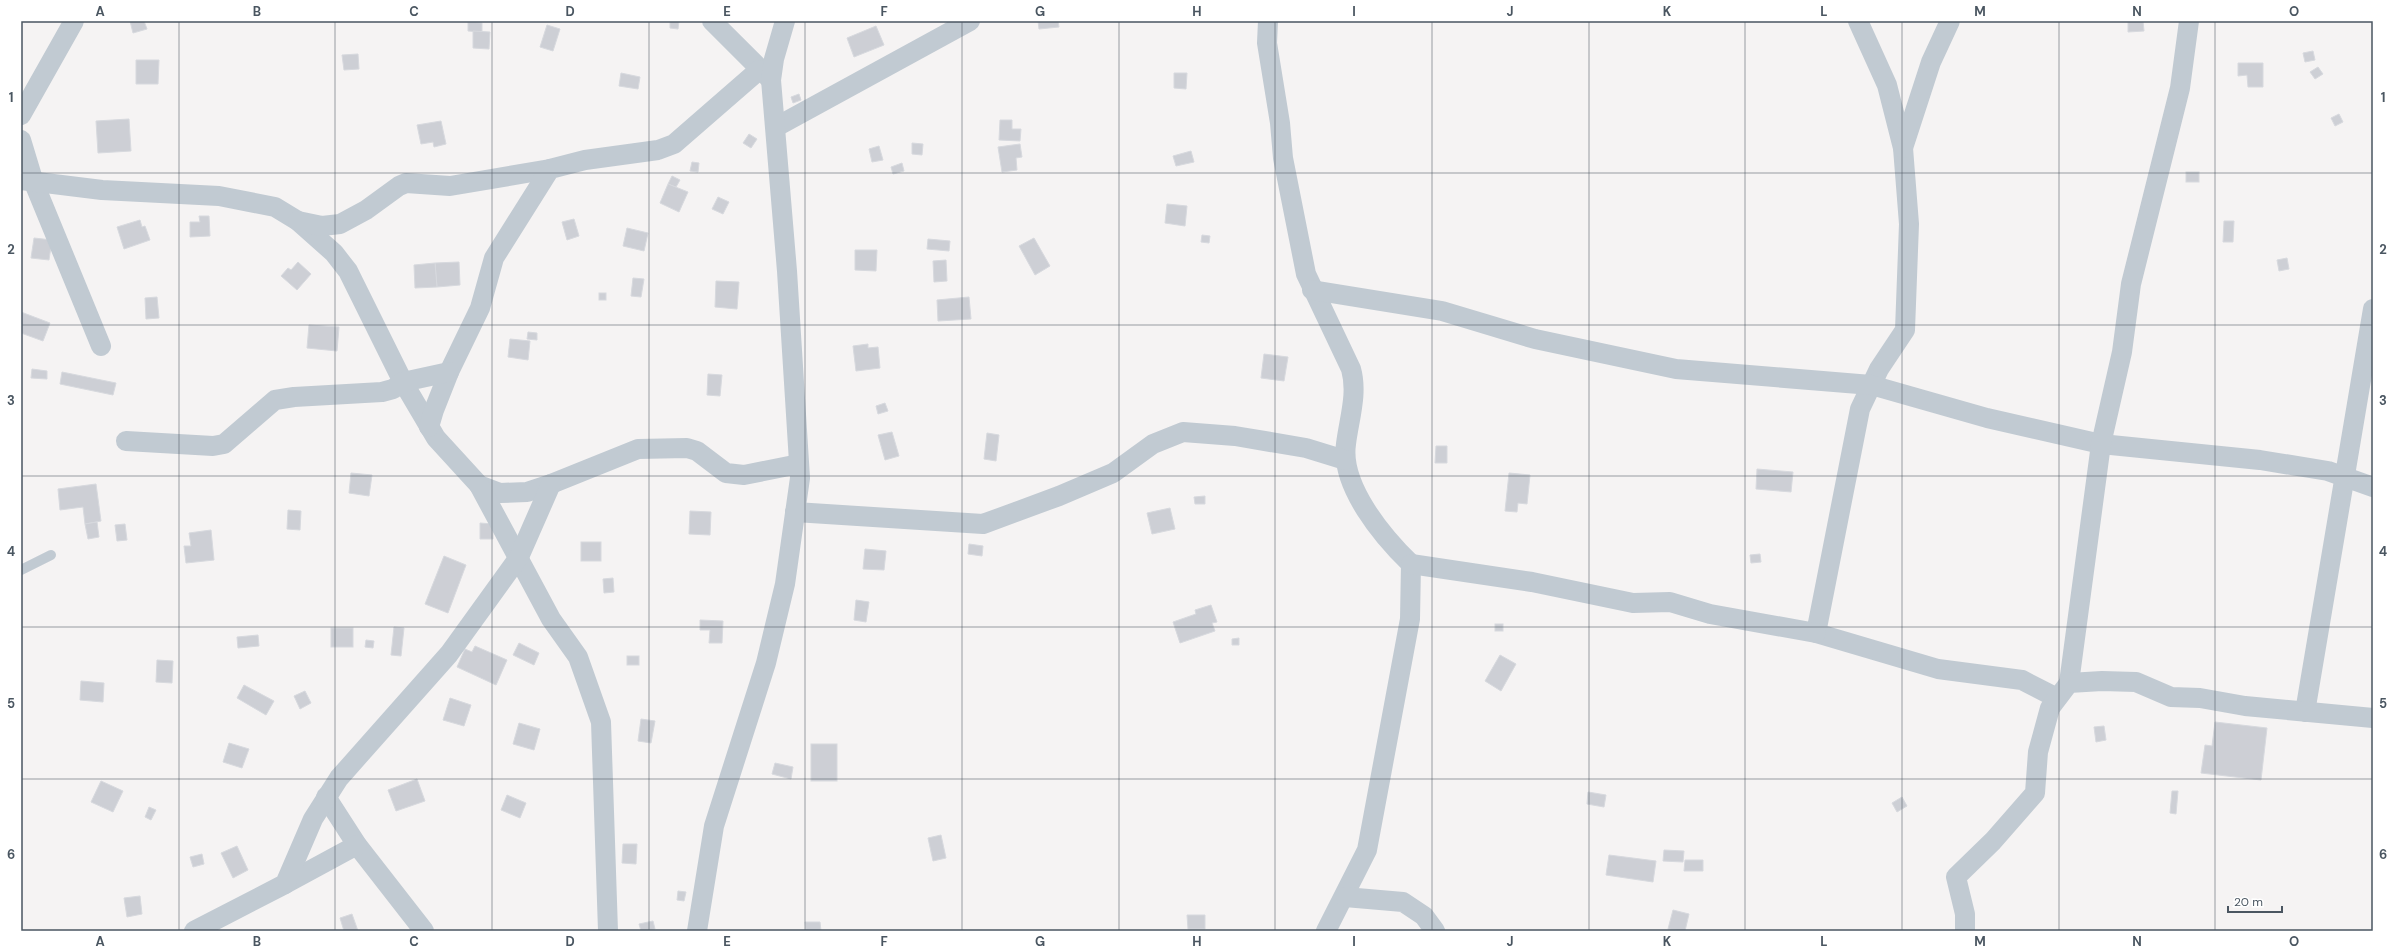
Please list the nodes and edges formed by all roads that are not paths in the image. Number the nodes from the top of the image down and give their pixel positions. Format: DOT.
graph roads {
  1 [pos="74,21"];
  2 [pos="712,21"];
  3 [pos="785,21"];
  4 [pos="970,21"];
  5 [pos="1268,21"];
  6 [pos="1858,21"];
  7 [pos="1950,21"];
  8 [pos="2189,21"];
  9 [pos="765,75"];
  10 [pos="21,115"];
  11 [pos="776,127"];
  12 [pos="21,140"];
  13 [pos="1902,148"];
  14 [pos="550,170"];
  15 [pos="27,181"];
  16 [pos="298,221"];
  17 [pos="1312,290"];
  18 [pos="2373,309"];
  19 [pos="101,346"];
  20 [pos="449,372"];
  21 [pos="403,382"];
  22 [pos="1871,385"];
  23 [pos="429,427"];
  24 [pos="126,441"];
  25 [pos="2100,444"];
  26 [pos="1345,460"];
  27 [pos="799,464"];
  28 [pos="2344,476"];
  29 [pos="551,484"];
  30 [pos="479,485"];
  31 [pos="2373,487"];
  32 [pos="794,512"];
  33 [pos="51,555"];
  34 [pos="518,557"];
  35 [pos="1411,564"];
  36 [pos="21,570"];
  37 [pos="1816,634"];
  38 [pos="2063,691"];
  39 [pos="2305,712"];
  40 [pos="2373,718"];
  41 [pos="326,798"];
  42 [pos="357,845"];
  43 [pos="285,884"];
  44 [pos="1345,897"];
  45 [pos="194,931"];
  46 [pos="424,931"];
  47 [pos="608,931"];
  48 [pos="697,931"];
  49 [pos="1326,931"];
  50 [pos="1434,931"];
  51 [pos="1965,931"];
  1 -- 10 [label="street"];
  2 -- 9 [label="street"];
  3 -- 9 [label="street"];
  4 -- 11 [label="street"];
  5 -- 17 [label="street"];
  6 -- 13 [label="street"];
  7 -- 13 [label="street"];
  8 -- 25 [label="street"];
  9 -- 11 [label="street"];
  9 -- 14 [label="street"];
  11 -- 27 [label="street"];
  12 -- 15 [label="street"];
  13 -- 22 [label="street"];
  14 -- 16 [label="street"];
  14 -- 20 [label="street"];
  15 -- 16 [label="street"];
  15 -- 19 [label="street"];
  16 -- 21 [label="street"];
  17 -- 22 [label="street"];
  17 -- 26 [label="street"];
  18 -- 28 [label="street"];
  20 -- 21 [label="street"];
  20 -- 23 [label="street"];
  21 -- 23 [label="street"];
  21 -- 24 [label="street"];
  22 -- 25 [label="street"];
  22 -- 37 [label="street"];
  23 -- 30 [label="street"];
  25 -- 28 [label="street"];
  25 -- 38 [label="street"];
  26 -- 32 [label="street"];
  26 -- 35 [label="street"];
  27 -- 29 [label="street"];
  27 -- 32 [label="street"];
  28 -- 31 [label="street"];
  28 -- 39 [label="street"];
  29 -- 30 [label="street"];
  29 -- 34 [label="street"];
  30 -- 34 [label="street"];
  32 -- 48 [label="street"];
  33 -- 36 [label="lane"];
  34 -- 41 [label="street"];
  34 -- 47 [label="street"];
  35 -- 37 [label="street"];
  35 -- 44 [label="street"];
  37 -- 38 [label="street"];
  38 -- 39 [label="street"];
  38 -- 51 [label="street"];
  39 -- 40 [label="street"];
  41 -- 42 [label="street"];
  41 -- 43 [label="street"];
  42 -- 43 [label="street"];
  42 -- 46 [label="street"];
  43 -- 45 [label="street"];
  44 -- 49 [label="street"];
  44 -- 50 [label="street"];
}
